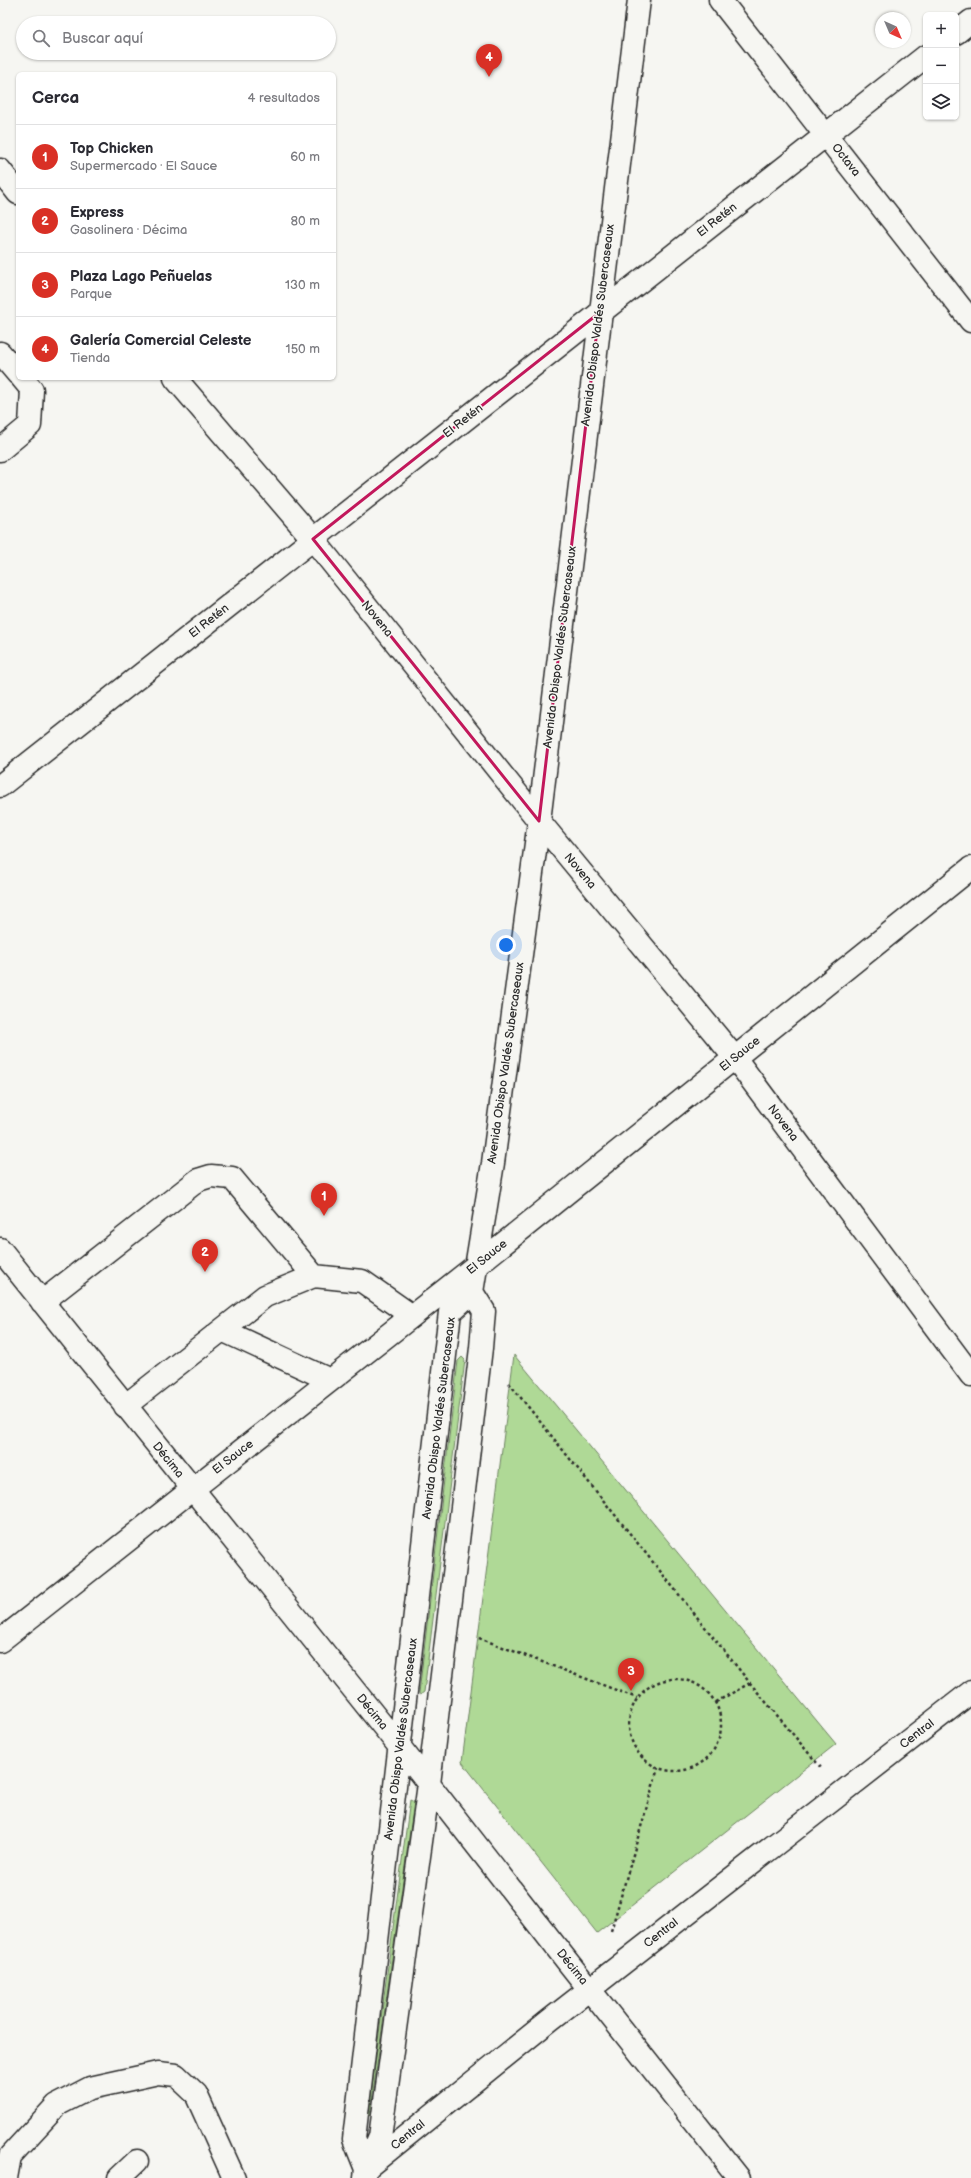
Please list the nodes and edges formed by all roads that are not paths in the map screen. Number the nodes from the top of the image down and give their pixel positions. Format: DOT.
graph roads {
  1 [pos="639,0"];
  2 [pos="720,0"];
  3 [pos="971,21"];
  4 [pos="959,30"];
  5 [pos="923,58"];
  6 [pos="826,135"];
  7 [pos="0,170"];
  8 [pos="16,191"];
  9 [pos="600,313"];
  10 [pos="971,321"];
  11 [pos="0,353"];
  12 [pos="16,372"];
  13 [pos="24,380"];
  14 [pos="178,380"];
  15 [pos="0,450"];
  16 [pos="313,539"];
  17 [pos="0,786"];
  18 [pos="539,821"];
  19 [pos="971,868"];
  20 [pos="735,1058"];
  21 [pos="0,1249"];
  22 [pos="478,1264"];
  23 [pos="314,1276"];
  24 [pos="472,1292"];
  25 [pos="42,1302"];
  26 [pos="412,1316"];
  27 [pos="222,1330"];
  28 [pos="971,1375"];
  29 [pos="330,1380"];
  30 [pos="124,1406"];
  31 [pos="192,1490"];
  32 [pos="0,1641"];
  33 [pos="971,1692"];
  34 [pos="399,1746"];
  35 [pos="429,1784"];
  36 [pos="590,1989"];
  37 [pos="137,2161"];
  38 [pos="361,2175"];
  39 [pos="6,2178"];
  40 [pos="119,2178"];
  41 [pos="234,2178"];
  42 [pos="739,2178"];
  1 -- 9 [label="street, Avenida Obispo Valdés Subercaseaux"];
  2 -- 6 [label="street, Octava"];
  3 -- 4 [label="street"];
  5 -- 6 [label="street, El Retén"];
  6 -- 9 [label="street, El Retén"];
  6 -- 10 [label="street, Octava"];
  7 -- 8 [label="street"];
  9 -- 16 [label="street, El Retén"];
  9 -- 18 [label="street, Avenida Obispo Valdés Subercaseaux"];
  11 -- 12 [label="street"];
  13 -- 15 [label="street"];
  14 -- 16 [label="street, Novena"];
  16 -- 17 [label="street, El Retén"];
  16 -- 18 [label="street, Novena"];
  18 -- 20 [label="street, Novena"];
  18 -- 22 [label="street, Avenida Obispo Valdés Subercaseaux"];
  19 -- 20 [label="street, El Sauce"];
  20 -- 22 [label="street, El Sauce"];
  20 -- 28 [label="street, Novena"];
  21 -- 25 [label="street, Décima"];
  22 -- 24 [label="street, Avenida Obispo Valdés Subercaseaux"];
  22 -- 26 [label="street, El Sauce"];
  23 -- 25 [label="street"];
  23 -- 26 [label="street"];
  23 -- 27 [label="street"];
  24 -- 34 [label="street, Avenida Obispo Valdés Subercaseaux"];
  24 -- 35 [label="street"];
  25 -- 30 [label="street, Décima"];
  26 -- 29 [label="street, El Sauce"];
  27 -- 29 [label="street"];
  27 -- 30 [label="street"];
  29 -- 31 [label="street, El Sauce"];
  30 -- 31 [label="street, Décima"];
  31 -- 32 [label="street, El Sauce"];
  31 -- 34 [label="street, Décima"];
  33 -- 36 [label="street, Central"];
  34 -- 35 [label="street, Décima"];
  34 -- 38 [label="street, Avenida Obispo Valdés Subercaseaux"];
  35 -- 36 [label="street, Décima"];
  35 -- 38 [label="street"];
  36 -- 38 [label="street, Central"];
  36 -- 42 [label="street, Décima"];
  37 -- 40 [label="street"];
  39 -- 41 [label="street"];
}
